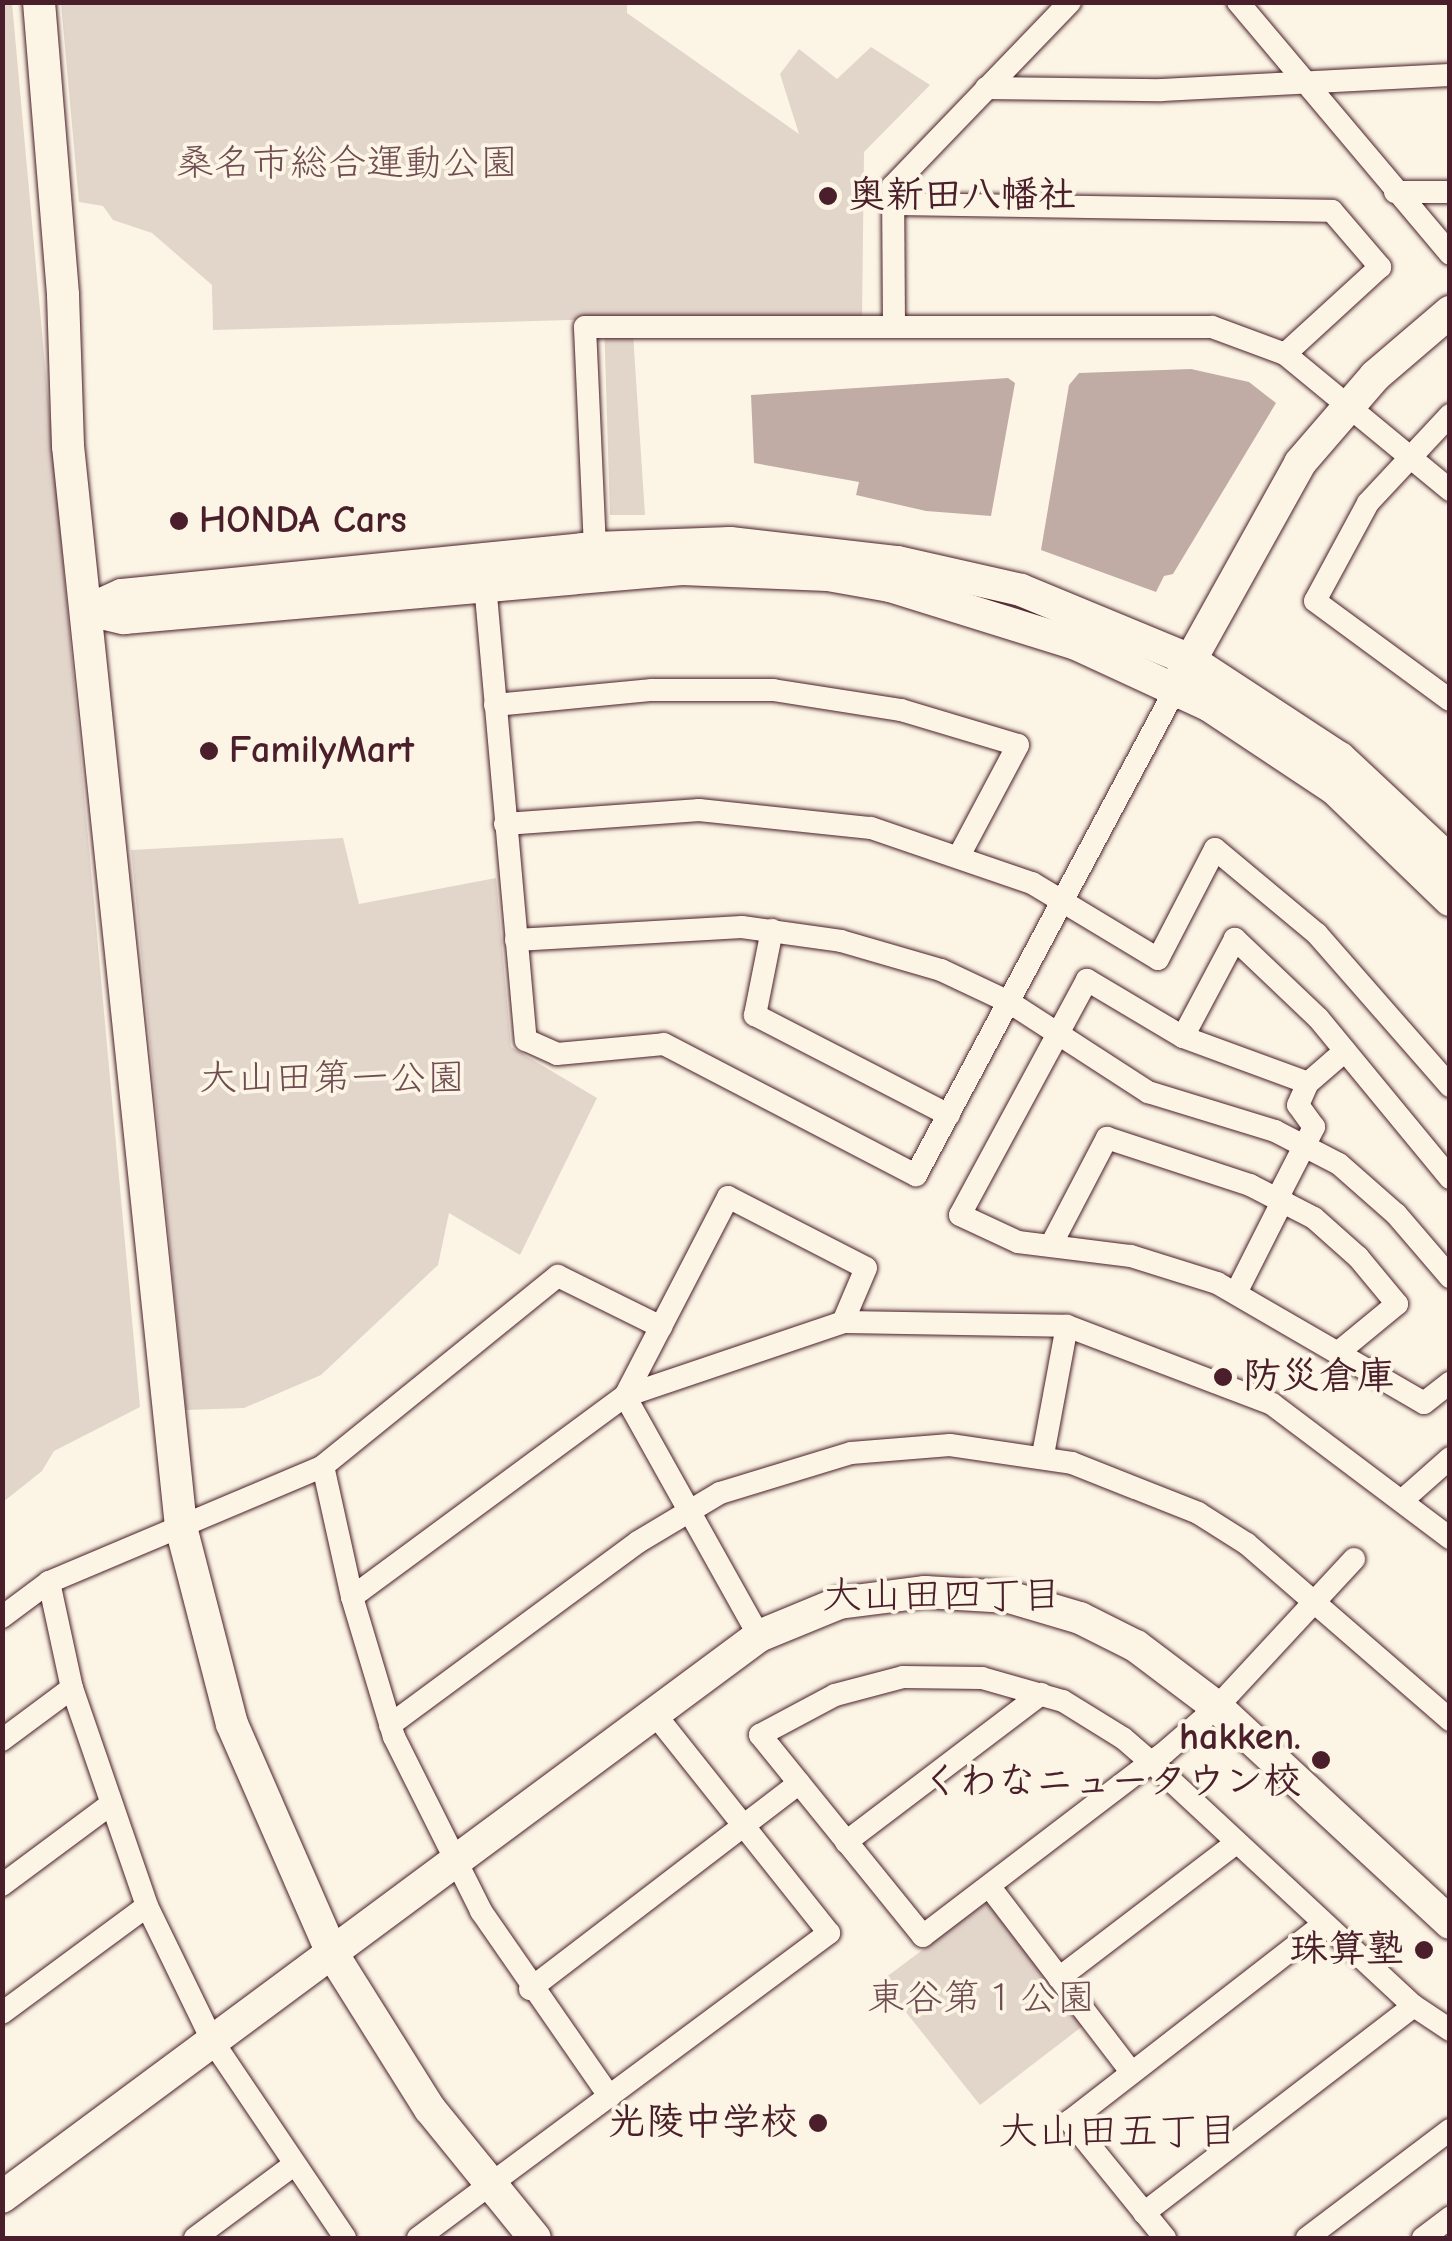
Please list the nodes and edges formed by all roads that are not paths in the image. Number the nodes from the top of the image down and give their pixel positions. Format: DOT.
graph roads {
  1 [pos="39,2"];
  2 [pos="1070,2"];
  3 [pos="1238,2"];
  4 [pos="1450,75"];
  5 [pos="1302,78"];
  6 [pos="986,88"];
  7 [pos="1395,192"];
  8 [pos="1450,192"];
  9 [pos="893,204"];
  10 [pos="1450,254"];
  11 [pos="1450,312"];
  12 [pos="894,326"];
  13 [pos="1285,354"];
  14 [pos="1348,404"];
  15 [pos="1450,415"];
  16 [pos="1408,456"];
  17 [pos="1450,490"];
  18 [pos="596,548"];
  19 [pos="485,584"];
  20 [pos="88,610"];
  21 [pos="1183,674"];
  22 [pos="1450,700"];
  23 [pos="495,705"];
  24 [pos="505,824"];
  25 [pos="960,854"];
  26 [pos="1450,861"];
  27 [pos="1063,899"];
  28 [pos="1450,900"];
  29 [pos="772,930"];
  30 [pos="516,940"];
  31 [pos="1009,1002"];
  32 [pos="1057,1034"];
  33 [pos="1183,1038"];
  34 [pos="1345,1051"];
  35 [pos="1308,1083"];
  36 [pos="1450,1086"];
  37 [pos="949,1114"];
  38 [pos="1304,1145"];
  39 [pos="1450,1178"];
  40 [pos="1280,1198"];
  41 [pos="1051,1245"];
  42 [pos="1450,1277"];
  43 [pos="1236,1293"];
  44 [pos="842,1322"];
  45 [pos="661,1326"];
  46 [pos="1068,1326"];
  47 [pos="1340,1351"];
  48 [pos="1450,1383"];
  49 [pos="625,1396"];
  50 [pos="1043,1456"];
  51 [pos="1450,1458"];
  52 [pos="322,1466"];
  53 [pos="1404,1498"];
  54 [pos="690,1508"];
  55 [pos="181,1527"];
  56 [pos="1450,1538"];
  57 [pos="1354,1559"];
  58 [pos="49,1582"];
  59 [pos="352,1597"];
  60 [pos="1315,1602"];
  61 [pos="2,1617"];
  62 [pos="759,1636"];
  63 [pos="72,1688"];
  64 [pos="1041,1694"];
  65 [pos="1217,1707"];
  66 [pos="654,1713"];
  67 [pos="1450,1720"];
  68 [pos="390,1726"];
  69 [pos="2,1740"];
  70 [pos="1151,1762"];
  71 [pos="799,1784"];
  72 [pos="111,1804"];
  73 [pos="745,1828"];
  74 [pos="846,1842"];
  75 [pos="1236,1843"];
  76 [pos="454,1862"];
  77 [pos="2,1885"];
  78 [pos="989,1886"];
  79 [pos="147,1906"];
  80 [pos="1450,1923"];
  81 [pos="1324,1924"];
  82 [pos="332,1953"];
  83 [pos="1059,1978"];
  84 [pos="530,1989"];
  85 [pos="1414,2006"];
  86 [pos="2,2013"];
  87 [pos="1450,2030"];
  88 [pos="214,2042"];
  89 [pos="1132,2073"];
  90 [pos="610,2097"];
  91 [pos="1447,2137"];
  92 [pos="291,2167"];
  93 [pos="490,2185"];
  94 [pos="2,2197"];
  95 [pos="1144,2213"];
  96 [pos="1450,2218"];
  97 [pos="195,2238"];
  98 [pos="344,2238"];
  99 [pos="418,2238"];
  100 [pos="535,2238"];
  101 [pos="1165,2238"];
  102 [pos="1308,2238"];
  103 [pos="1423,2238"];
  1 -- 20 [label="street"];
  2 -- 6 [label="street"];
  3 -- 5 [label="street"];
  4 -- 5 [label="street"];
  5 -- 6 [label="street"];
  5 -- 7 [label="street"];
  6 -- 9 [label="street"];
  7 -- 8 [label="street"];
  7 -- 10 [label="street"];
  9 -- 12 [label="street"];
  9 -- 13 [label="street"];
  11 -- 14 [label="street"];
  12 -- 13 [label="street"];
  12 -- 18 [label="street"];
  13 -- 14 [label="street"];
  14 -- 16 [label="street"];
  14 -- 21 [label="street"];
  15 -- 16 [label="street"];
  16 -- 17 [label="street"];
  16 -- 22 [label="street"];
  18 -- 20 [label="street"];
  18 -- 21 [label="street"];
  19 -- 20 [label="street"];
  19 -- 21 [label="street"];
  19 -- 23 [label="street"];
  20 -- 55 [label="street"];
  21 -- 26 [label="street"];
  21 -- 27 [label="street"];
  21 -- 28 [label="street"];
  23 -- 24 [label="street"];
  23 -- 25 [label="street"];
  24 -- 25 [label="street"];
  24 -- 30 [label="street"];
  25 -- 27 [label="street"];
  27 -- 31 [label="street"];
  27 -- 36 [label="street"];
  29 -- 30 [label="street"];
  29 -- 31 [label="street"];
  29 -- 37 [label="street"];
  30 -- 37 [label="street"];
  31 -- 32 [label="street"];
  31 -- 37 [label="street"];
  32 -- 33 [label="street"];
  32 -- 38 [label="street"];
  32 -- 41 [label="street"];
  33 -- 34 [label="street"];
  33 -- 35 [label="street"];
  34 -- 35 [label="street"];
  34 -- 39 [label="street"];
  35 -- 38 [label="street"];
  38 -- 40 [label="street"];
  38 -- 42 [label="street"];
  40 -- 41 [label="street"];
  40 -- 43 [label="street"];
  40 -- 47 [label="street"];
  41 -- 43 [label="street"];
  43 -- 47 [label="street"];
  44 -- 45 [label="street"];
  44 -- 46 [label="street"];
  44 -- 49 [label="street"];
  45 -- 49 [label="street"];
  45 -- 52 [label="street"];
  46 -- 50 [label="street"];
  46 -- 53 [label="street"];
  47 -- 48 [label="street"];
  49 -- 54 [label="street"];
  49 -- 59 [label="street"];
  50 -- 54 [label="street"];
  50 -- 60 [label="street"];
  51 -- 53 [label="street"];
  52 -- 55 [label="street"];
  52 -- 59 [label="street"];
  53 -- 56 [label="street"];
  54 -- 62 [label="street"];
  54 -- 68 [label="street"];
  55 -- 58 [label="street"];
  55 -- 82 [label="street"];
  57 -- 60 [label="street"];
  58 -- 61 [label="street"];
  58 -- 63 [label="street"];
  59 -- 68 [label="street"];
  60 -- 65 [label="street"];
  60 -- 67 [label="street"];
  62 -- 65 [label="street"];
  62 -- 66 [label="street"];
  63 -- 69 [label="street"];
  63 -- 72 [label="street"];
  64 -- 70 [label="street"];
  64 -- 71 [label="street"];
  64 -- 74 [label="street"];
  65 -- 70 [label="street"];
  65 -- 80 [label="street"];
  66 -- 73 [label="street"];
  66 -- 76 [label="street"];
  68 -- 76 [label="street"];
  70 -- 75 [label="street"];
  70 -- 78 [label="street"];
  71 -- 73 [label="street"];
  71 -- 74 [label="street"];
  72 -- 77 [label="street"];
  72 -- 79 [label="street"];
  73 -- 84 [label="street"];
  73 -- 90 [label="street"];
  74 -- 78 [label="street"];
  75 -- 81 [label="street"];
  75 -- 83 [label="street"];
  76 -- 82 [label="street"];
  76 -- 84 [label="street"];
  78 -- 83 [label="street"];
  79 -- 86 [label="street"];
  79 -- 88 [label="street"];
  81 -- 85 [label="street"];
  81 -- 89 [label="street"];
  82 -- 88 [label="street"];
  82 -- 93 [label="street"];
  83 -- 89 [label="street"];
  84 -- 90 [label="street"];
  85 -- 87 [label="street"];
  85 -- 95 [label="street"];
  88 -- 92 [label="street"];
  88 -- 94 [label="street"];
  89 -- 95 [label="street"];
  90 -- 93 [label="street"];
  91 -- 102 [label="street"];
  92 -- 97 [label="street"];
  92 -- 98 [label="street"];
  93 -- 99 [label="street"];
  93 -- 100 [label="street"];
  95 -- 101 [label="street"];
  96 -- 103 [label="street"];
}
